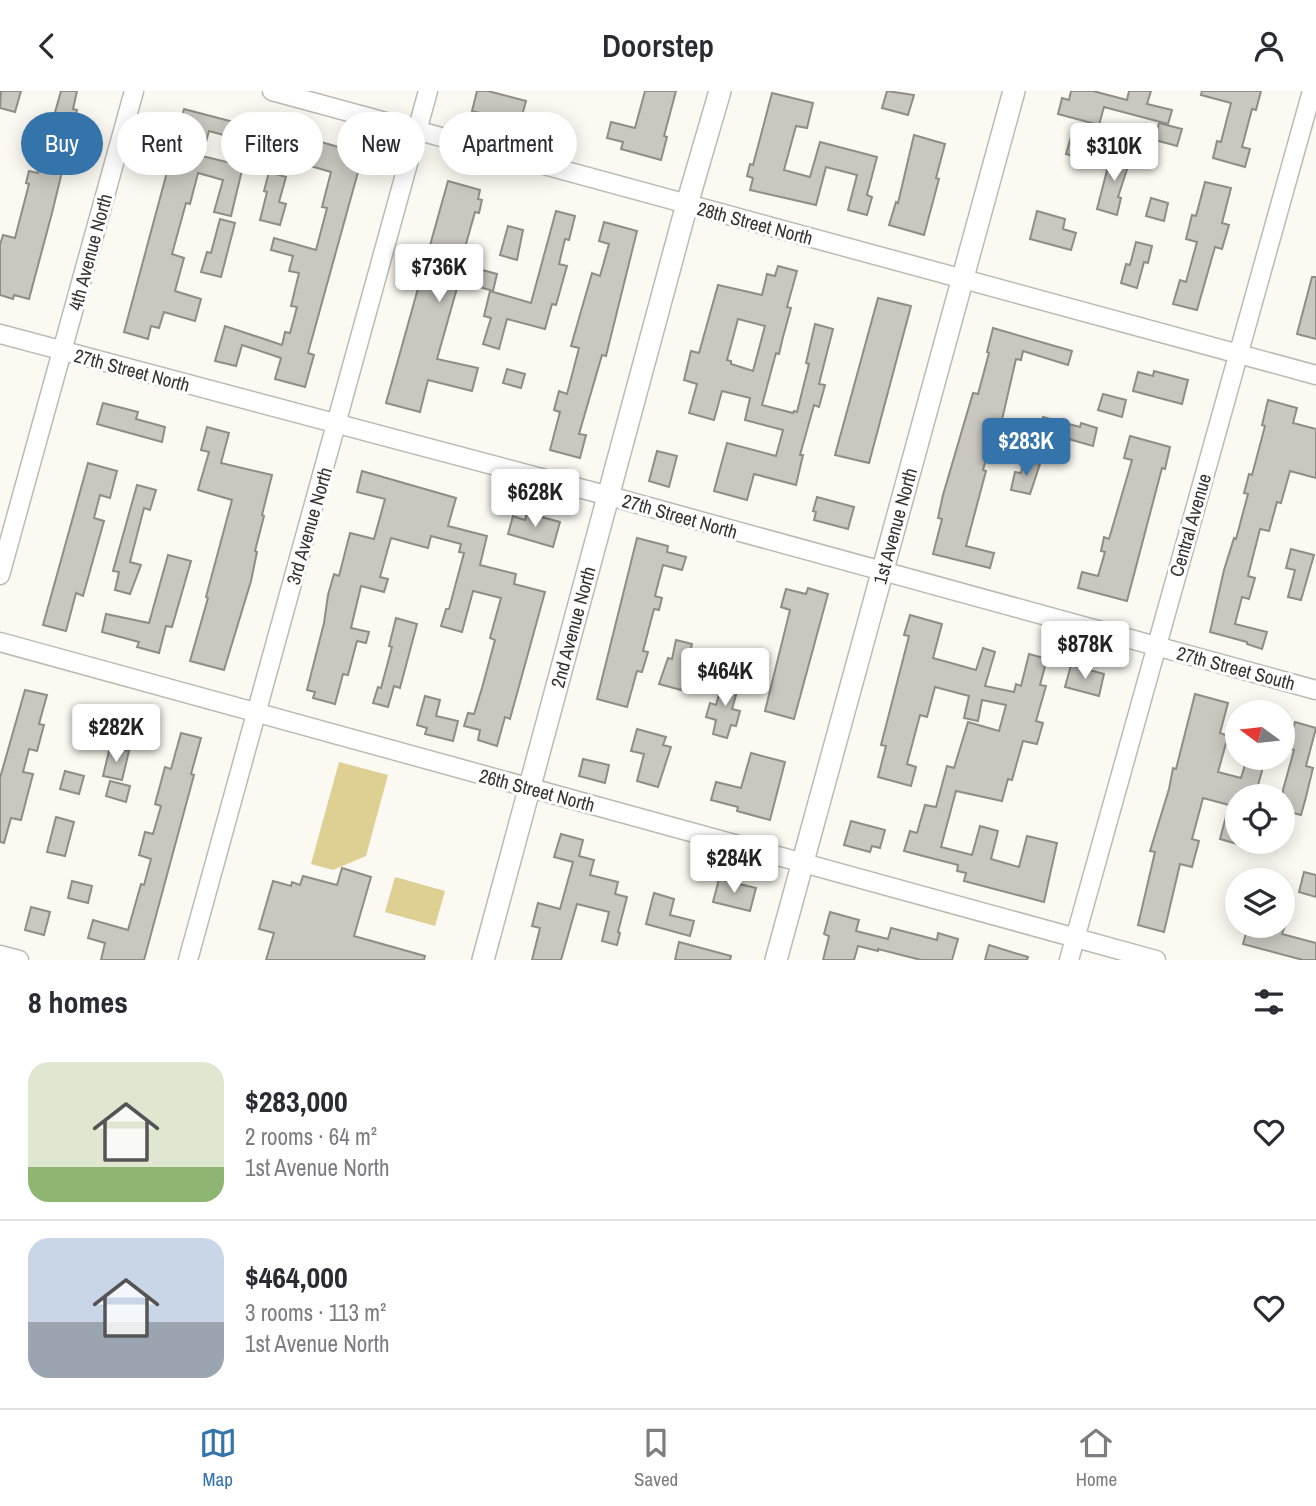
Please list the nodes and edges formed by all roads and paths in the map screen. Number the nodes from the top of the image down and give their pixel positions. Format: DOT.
graph roads {
  1 [pos="134,91"];
  2 [pos="272,91"];
  3 [pos="428,91"];
  4 [pos="720,91"];
  5 [pos="1014,91"];
  6 [pos="1311,91"];
  7 [pos="352,112"];
  8 [pos="422,112"];
  9 [pos="425,131"];
  10 [pos="405,175"];
  11 [pos="687,204"];
  12 [pos="962,280"];
  13 [pos="0,334"];
  14 [pos="63,351"];
  15 [pos="1238,353"];
  16 [pos="1316,375"];
  17 [pos="338,424"];
  18 [pos="609,496"];
  19 [pos="883,572"];
  20 [pos="0,575"];
  21 [pos="0,642"];
  22 [pos="1156,647"];
  23 [pos="1316,690"];
  24 [pos="255,713"];
  25 [pos="531,788"];
  26 [pos="803,862"];
  27 [pos="1075,937"];
  28 [pos="0,955"];
  29 [pos="19,960"];
  30 [pos="188,960"];
  31 [pos="483,960"];
  32 [pos="776,960"];
  33 [pos="1069,960"];
  34 [pos="1156,960"];
  1 -- 14 [label="street, 4th Avenue North"];
  2 -- 7 [label="street, 28th Street North"];
  3 -- 8 [label="street, 3rd Avenue North"];
  4 -- 11 [label="main road, 2nd Avenue North"];
  5 -- 12 [label="main road, 1st Avenue North"];
  6 -- 15 [label="street, Central Avenue"];
  9 -- 11 [label="street, 28th Street North"];
  10 -- 17 [label="street, 3rd Avenue North"];
  11 -- 12 [label="street, 28th Street North"];
  11 -- 18 [label="main road, 2nd Avenue North"];
  12 -- 15 [label="street, 28th Street North"];
  12 -- 19 [label="main road, 1st Avenue North"];
  13 -- 14 [label="street, 27th Street North"];
  14 -- 17 [label="street, 27th Street North"];
  14 -- 20 [label="street, 4th Avenue North"];
  15 -- 16 [label="street, 28th Street North"];
  15 -- 22 [label="street, Central Avenue"];
  17 -- 18 [label="street, 27th Street North"];
  17 -- 24 [label="street, 3rd Avenue North"];
  18 -- 19 [label="street, 27th Street North"];
  18 -- 25 [label="main road, 2nd Avenue North"];
  19 -- 22 [label="street, 27th Street North"];
  19 -- 26 [label="main road, 1st Avenue North"];
  21 -- 24 [label="street, 26th Street North"];
  22 -- 23 [label="street, 27th Street South"];
  22 -- 27 [label="street, Central Avenue"];
  24 -- 25 [label="street, 26th Street North"];
  24 -- 30 [label="street, 3rd Avenue North"];
  25 -- 26 [label="street, 26th Street North"];
  25 -- 31 [label="main road, 2nd Avenue North"];
  26 -- 27 [label="street, 26th Street North"];
  26 -- 32 [label="main road, 1st Avenue North"];
  27 -- 33 [label="street, Central Avenue"];
  27 -- 34 [label="street, 26th Street North"];
  28 -- 29 [label="street"];
}
